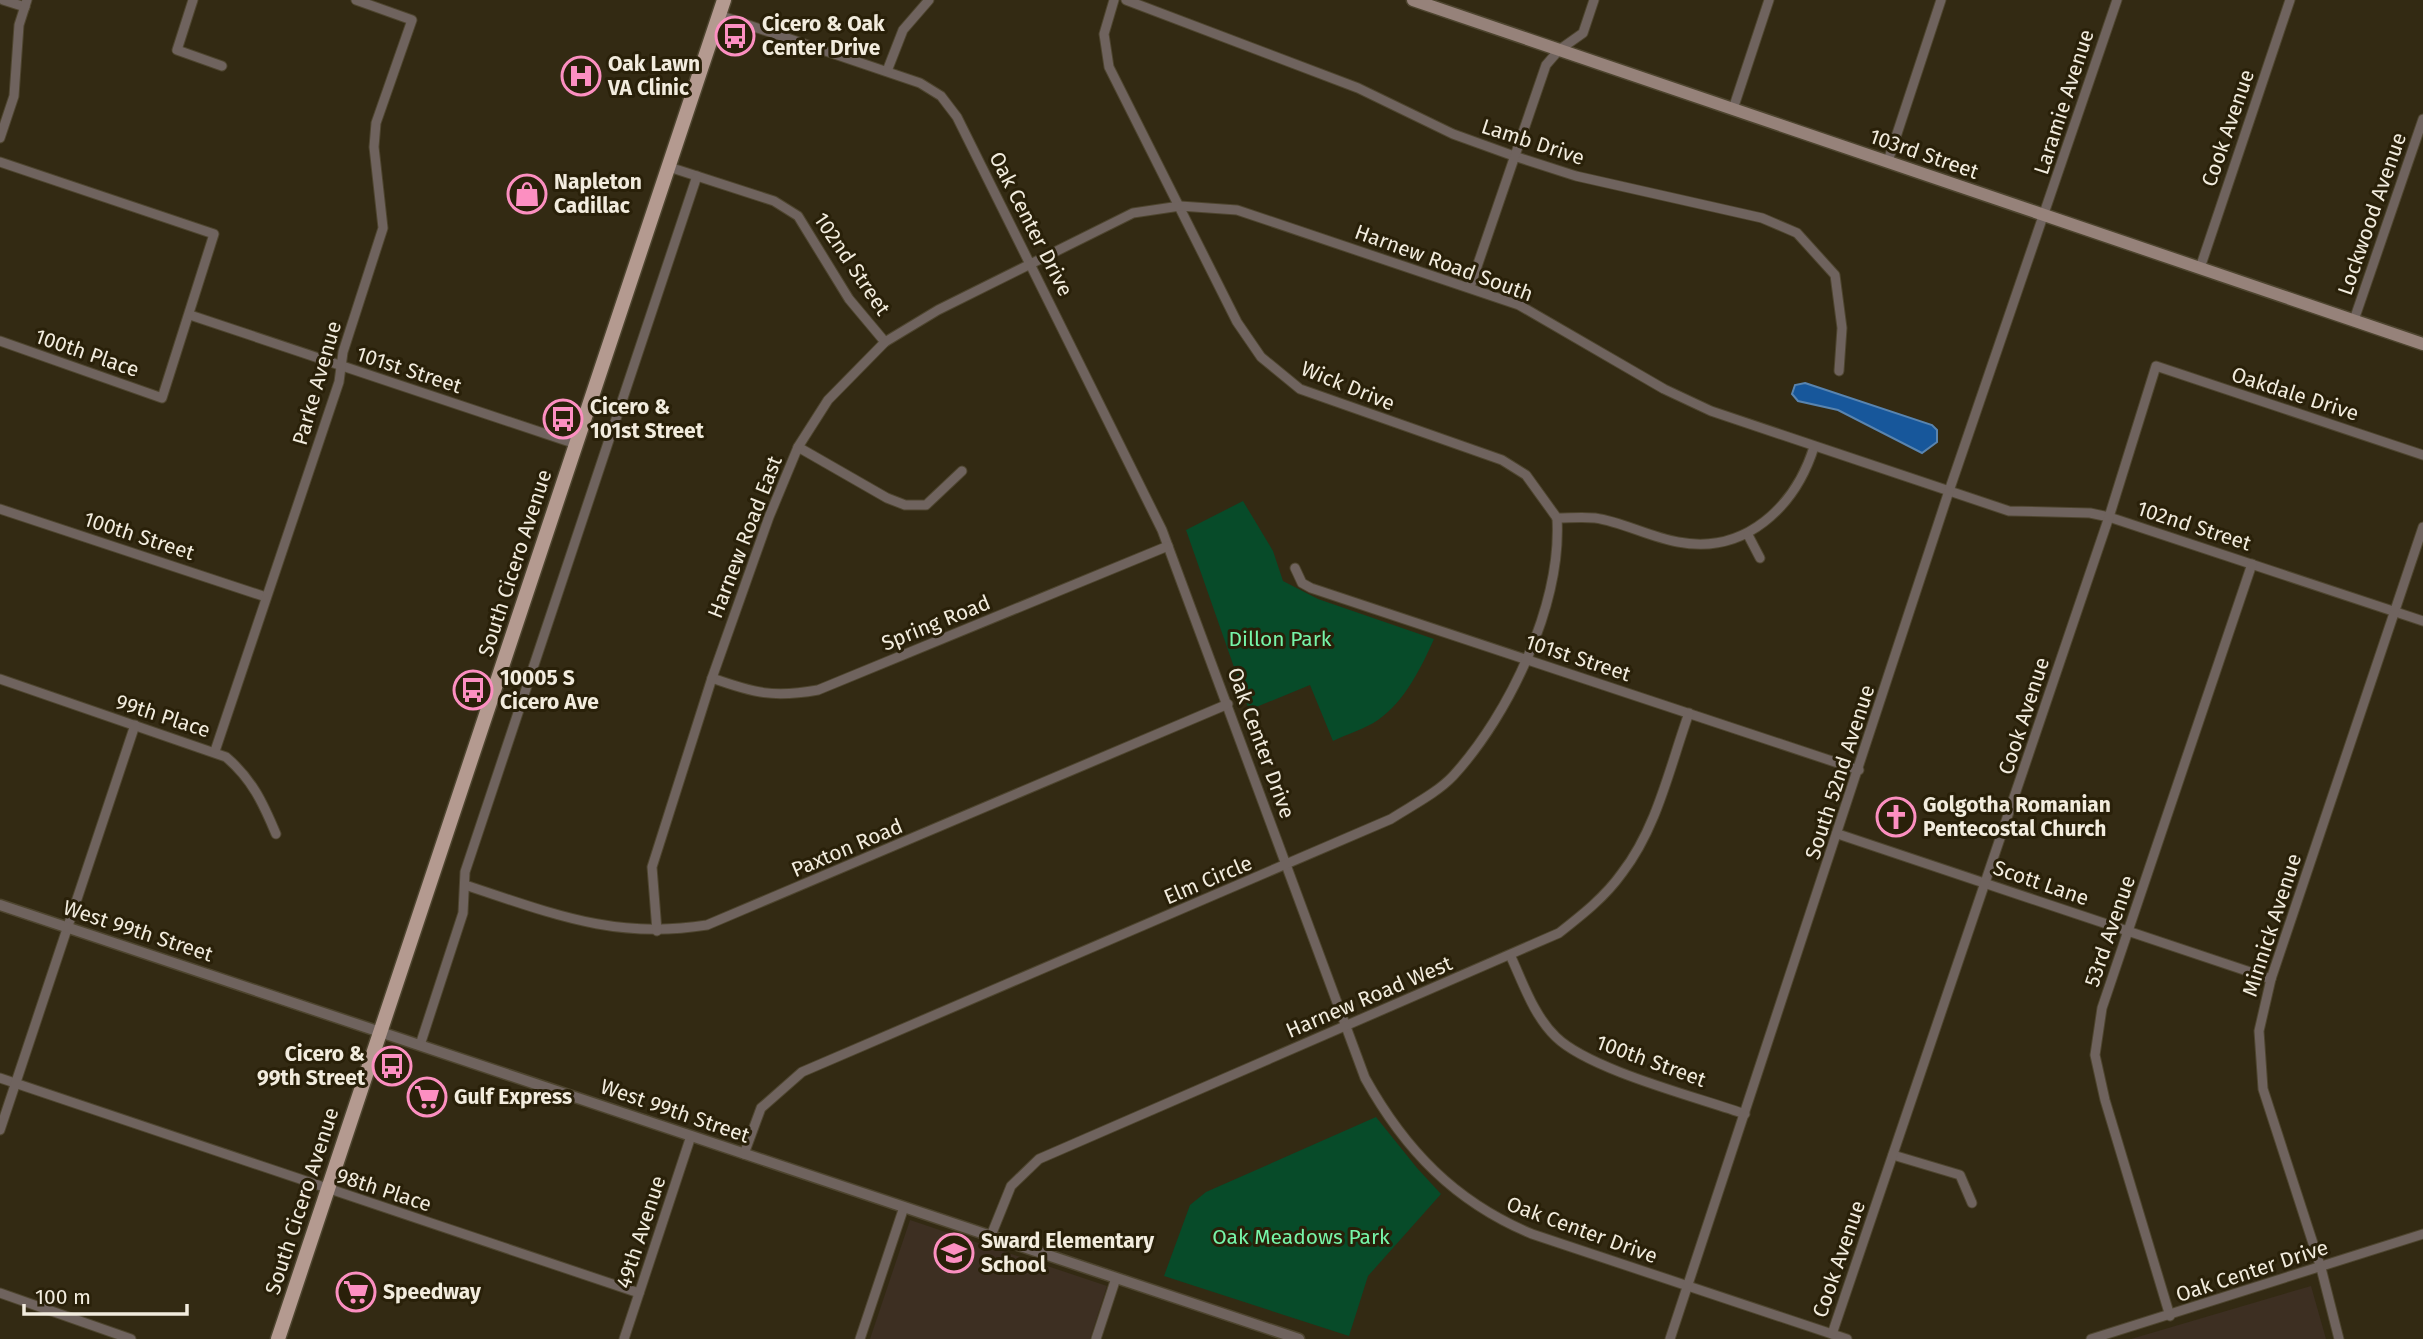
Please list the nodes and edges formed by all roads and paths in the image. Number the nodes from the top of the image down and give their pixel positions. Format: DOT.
graph roads {
  1 [pos="3,0"];
  2 [pos="193,0"];
  3 [pos="356,0"];
  4 [pos="724,0"];
  5 [pos="929,0"];
  6 [pos="1114,0"];
  7 [pos="1126,0"];
  8 [pos="1594,0"];
  9 [pos="1769,0"];
  10 [pos="1941,0"];
  11 [pos="2117,0"];
  12 [pos="2290,0"];
  13 [pos="1417,1"];
  14 [pos="26,4"];
  15 [pos="719,15"];
  16 [pos="1559,50"];
  17 [pos="222,66"];
  18 [pos="887,71"];
  19 [pos="1733,109"];
  20 [pos="2423,119"];
  21 [pos="0,138"];
  22 [pos="1514,156"];
  23 [pos="1888,161"];
  24 [pos="0,162"];
  25 [pos="669,167"];
  26 [pos="697,176"];
  27 [pos="1180,206"];
  28 [pos="2045,216"];
  29 [pos="1032,263"];
  30 [pos="2200,268"];
  31 [pos="1470,286"];
  32 [pos="190,315"];
  33 [pos="2354,320"];
  34 [pos="0,341"];
  35 [pos="885,342"];
  36 [pos="2423,344"];
  37 [pos="341,366"];
  38 [pos="2156,366"];
  39 [pos="1839,371"];
  40 [pos="576,444"];
  41 [pos="798,447"];
  42 [pos="1814,447"];
  43 [pos="2423,455"];
  44 [pos="962,471"];
  45 [pos="1949,491"];
  46 [pos="0,509"];
  47 [pos="2109,517"];
  48 [pos="1557,518"];
  49 [pos="2423,527"];
  50 [pos="1748,535"];
  51 [pos="1168,546"];
  52 [pos="1760,558"];
  53 [pos="2252,564"];
  54 [pos="1295,568"];
  55 [pos="266,597"];
  56 [pos="2394,611"];
  57 [pos="2423,621"];
  58 [pos="1526,659"];
  59 [pos="712,678"];
  60 [pos="0,679"];
  61 [pos="1228,705"];
  62 [pos="1689,713"];
  63 [pos="135,725"];
  64 [pos="215,751"];
  65 [pos="1859,770"];
  66 [pos="276,834"];
  67 [pos="1838,834"];
  68 [pos="1287,865"];
  69 [pos="1986,882"];
  70 [pos="465,885"];
  71 [pos="0,905"];
  72 [pos="67,928"];
  73 [pos="657,931"];
  74 [pos="2128,932"];
  75 [pos="1511,957"];
  76 [pos="2271,979"];
  77 [pos="1346,1026"];
  78 [pos="380,1032"];
  79 [pos="420,1045"];
  80 [pos="0,1078"];
  81 [pos="16,1083"];
  82 [pos="1745,1114"];
  83 [pos="0,1130"];
  84 [pos="691,1136"];
  85 [pos="744,1154"];
  86 [pos="1892,1155"];
  87 [pos="328,1189"];
  88 [pos="1972,1203"];
  89 [pos="904,1207"];
  90 [pos="2423,1234"];
  91 [pos="990,1238"];
  92 [pos="2321,1268"];
  93 [pos="1116,1278"];
  94 [pos="1688,1287"];
  95 [pos="0,1293"];
  96 [pos="639,1293"];
  97 [pos="2170,1315"];
  98 [pos="1832,1334"];
  99 [pos="1294,1338"];
  100 [pos="131,1339"];
  101 [pos="278,1339"];
  102 [pos="624,1339"];
  103 [pos="860,1339"];
  104 [pos="1096,1339"];
  105 [pos="1670,1339"];
  106 [pos="1847,1339"];
  107 [pos="2091,1339"];
  108 [pos="2339,1339"];
  1 -- 14 [label="street"];
  2 -- 17 [label="street"];
  3 -- 37 [label="street, Parke Avenue"];
  4 -- 15 [label="main road, South Cicero Avenue"];
  5 -- 18 [label="street"];
  6 -- 27 [label="street, Wick Drive"];
  7 -- 22 [label="street, Lamb Drive"];
  8 -- 16 [label="street"];
  9 -- 19 [label="street"];
  10 -- 23 [label="street"];
  11 -- 28 [label="street, Laramie Avenue"];
  12 -- 30 [label="street, Cook Avenue"];
  13 -- 16 [label="main road, 103rd Street"];
  14 -- 21 [label="street"];
  15 -- 18 [label="street, Oak Center Drive"];
  15 -- 25 [label="main road, South Cicero Avenue"];
  16 -- 19 [label="main road, 103rd Street"];
  16 -- 22 [label="street"];
  18 -- 29 [label="street, Oak Center Drive"];
  19 -- 23 [label="main road, 103rd Street"];
  20 -- 33 [label="street, Lockwood Avenue"];
  22 -- 31 [label="street"];
  22 -- 39 [label="street, Lamb Drive"];
  23 -- 28 [label="main road, 103rd Street"];
  24 -- 32 [label="street"];
  25 -- 26 [label="street, 102nd Street"];
  25 -- 40 [label="main road, South Cicero Avenue"];
  26 -- 35 [label="street, 102nd Street"];
  26 -- 70 [label="street"];
  27 -- 29 [label="street, Harnew Road South"];
  27 -- 31 [label="street, Harnew Road South"];
  27 -- 48 [label="street, Wick Drive"];
  28 -- 30 [label="main road, 103rd Street"];
  28 -- 45 [label="street, South 52nd Avenue"];
  29 -- 35 [label="street, Harnew Road East"];
  29 -- 51 [label="street, Oak Center Drive"];
  30 -- 33 [label="main road, 103rd Street"];
  31 -- 42 [label="street, Harnew Road South"];
  32 -- 34 [label="street, 100th Place"];
  32 -- 37 [label="street, 101st Street"];
  33 -- 36 [label="main road, 103rd Street"];
  35 -- 41 [label="street, Harnew Road East"];
  37 -- 40 [label="street, 101st Street"];
  37 -- 55 [label="street, Parke Avenue"];
  38 -- 43 [label="street, Oakdale Drive"];
  38 -- 47 [label="street, Cook Avenue"];
  40 -- 78 [label="main road, South Cicero Avenue"];
  41 -- 44 [label="street"];
  41 -- 59 [label="street, Harnew Road East"];
  42 -- 45 [label="street, Harnew Road South"];
  42 -- 50 [label="street"];
  45 -- 47 [label="street, 102nd Street"];
  45 -- 65 [label="street, South 52nd Avenue"];
  46 -- 55 [label="street, 100th Street"];
  47 -- 53 [label="street, 102nd Street"];
  47 -- 69 [label="street, Cook Avenue"];
  48 -- 50 [label="street"];
  48 -- 58 [label="street, Elm Circle"];
  49 -- 56 [label="street, Minnick Avenue"];
  50 -- 52 [label="street"];
  51 -- 59 [label="street, Spring Road"];
  51 -- 61 [label="street, Oak Center Drive"];
  53 -- 56 [label="street, 102nd Street"];
  53 -- 74 [label="street, 53rd Avenue"];
  54 -- 58 [label="street, 101st Street"];
  55 -- 64 [label="street, Parke Avenue"];
  56 -- 57 [label="street, 102nd Street"];
  56 -- 76 [label="street, Minnick Avenue"];
  58 -- 62 [label="street, 101st Street"];
  58 -- 68 [label="street, Elm Circle"];
  59 -- 73 [label="street, Harnew Road East"];
  60 -- 63 [label="street, 99th Place"];
  61 -- 68 [label="street, Oak Center Drive"];
  61 -- 73 [label="street, Paxton Road"];
  62 -- 65 [label="street, 101st Street"];
  62 -- 75 [label="street, Harnew Road West"];
  63 -- 64 [label="street, 99th Place"];
  63 -- 72 [label="street"];
  64 -- 66 [label="street, 99th Place"];
  65 -- 67 [label="street, South 52nd Avenue"];
  67 -- 69 [label="street, Scott Lane"];
  67 -- 82 [label="street, South 52nd Avenue"];
  68 -- 77 [label="street, Oak Center Drive"];
  68 -- 85 [label="street, Elm Circle"];
  69 -- 74 [label="street, Scott Lane"];
  69 -- 86 [label="street, Cook Avenue"];
  70 -- 73 [label="street, Paxton Road"];
  70 -- 79 [label="street"];
  71 -- 72 [label="street, West 99th Street"];
  72 -- 78 [label="street, West 99th Street"];
  72 -- 81 [label="street"];
  74 -- 76 [label="street, Scott Lane"];
  74 -- 97 [label="street, 53rd Avenue"];
  75 -- 77 [label="street, Harnew Road West"];
  75 -- 82 [label="street, 100th Street"];
  76 -- 92 [label="street, Minnick Avenue"];
  77 -- 91 [label="street, Harnew Road West"];
  77 -- 94 [label="street, Oak Center Drive"];
  78 -- 79 [label="street, West 99th Street"];
  78 -- 87 [label="main road, South Cicero Avenue"];
  79 -- 84 [label="street, West 99th Street"];
  80 -- 81 [label="street, 98th Place"];
  81 -- 83 [label="street"];
  81 -- 87 [label="street, 98th Place"];
  82 -- 94 [label="street, South 52nd Avenue"];
  84 -- 85 [label="street, West 99th Street"];
  84 -- 96 [label="street, 49th Avenue"];
  85 -- 89 [label="street, West 99th Street"];
  86 -- 88 [label="street"];
  86 -- 98 [label="street, Cook Avenue"];
  87 -- 96 [label="street, 98th Place"];
  87 -- 101 [label="main road, South Cicero Avenue"];
  89 -- 91 [label="street, West 99th Street"];
  89 -- 103 [label="street"];
  90 -- 92 [label="street, Oak Center Drive"];
  91 -- 93 [label="street, West 99th Street"];
  92 -- 97 [label="street, Oak Center Drive"];
  92 -- 108 [label="street, Minnick Avenue"];
  93 -- 99 [label="street, West 99th Street"];
  93 -- 104 [label="street"];
  94 -- 98 [label="street, Oak Center Drive"];
  94 -- 105 [label="street, South 52nd Avenue"];
  95 -- 100 [label="street"];
  96 -- 102 [label="street, 49th Avenue"];
  97 -- 107 [label="street, Oak Center Drive"];
  98 -- 106 [label="street, Oak Center Drive"];
}
